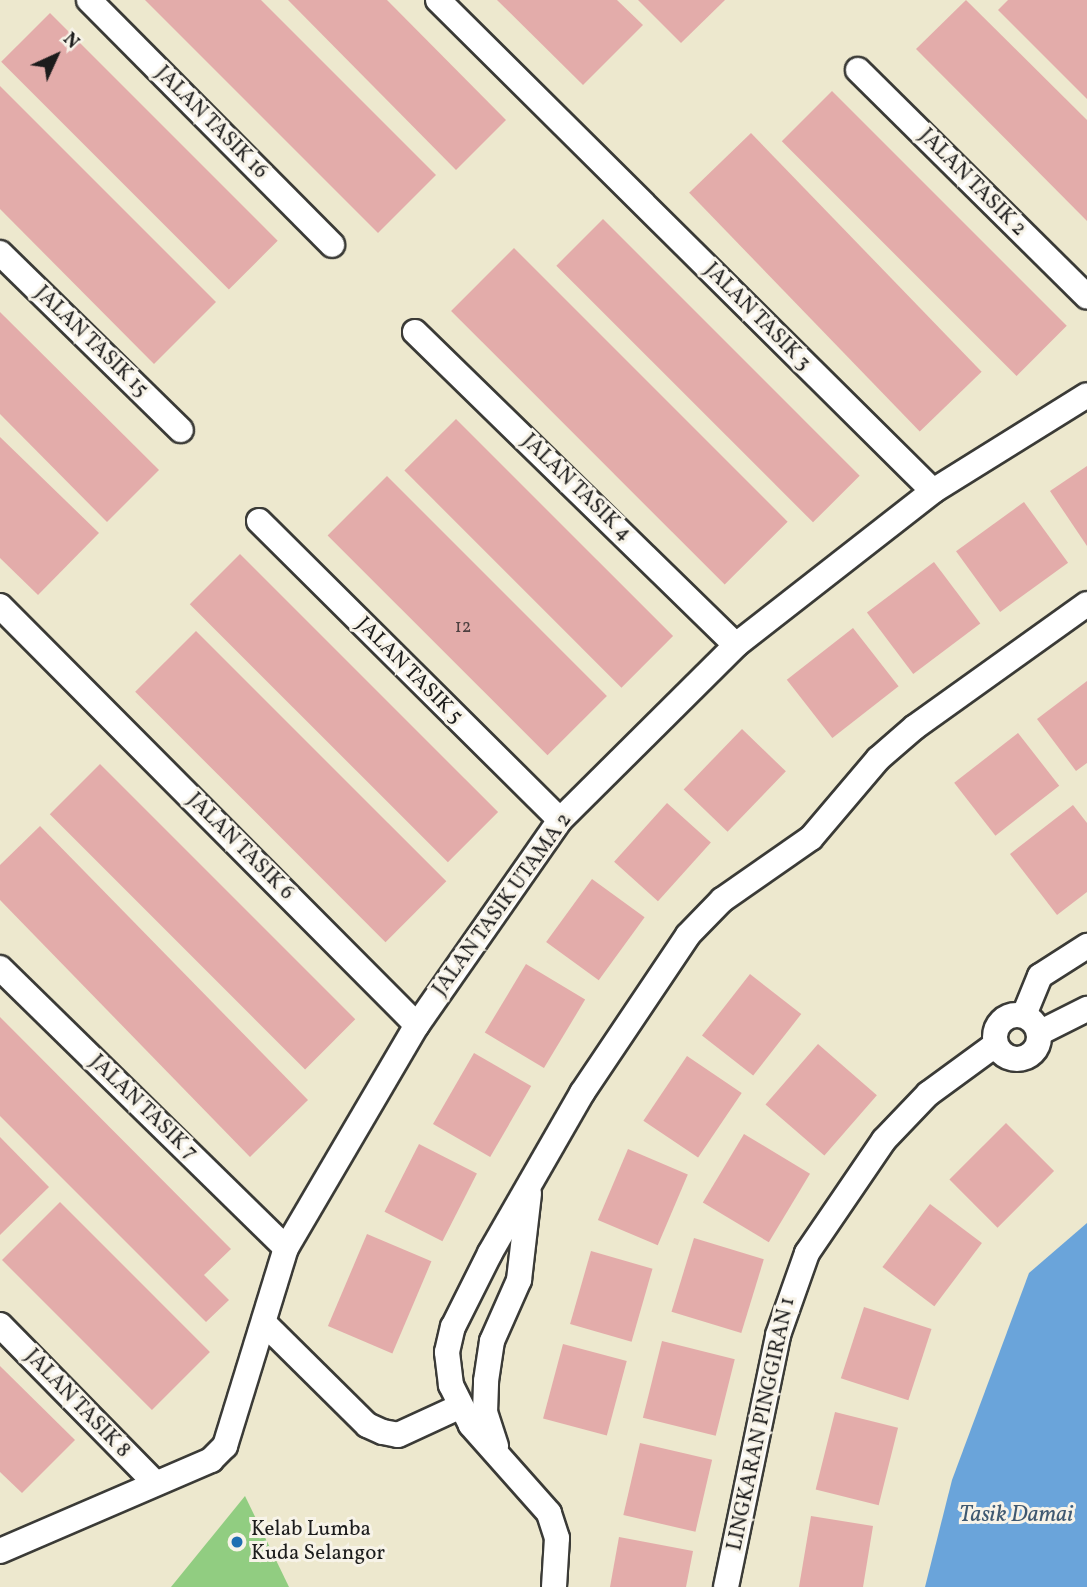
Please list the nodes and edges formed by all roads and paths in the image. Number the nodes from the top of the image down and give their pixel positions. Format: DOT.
graph roads {
  1 [pos="89,0"];
  2 [pos="438,0"];
  3 [pos="858,70"];
  4 [pos="332,245"];
  5 [pos="0,253"];
  6 [pos="1087,297"];
  7 [pos="415,332"];
  8 [pos="1087,395"];
  9 [pos="181,430"];
  10 [pos="933,491"];
  11 [pos="259,521"];
  12 [pos="1087,604"];
  13 [pos="0,606"];
  14 [pos="736,645"];
  15 [pos="560,820"];
  16 [pos="1087,946"];
  17 [pos="0,968"];
  18 [pos="1087,1009"];
  19 [pos="1031,1024"];
  20 [pos="417,1025"];
  21 [pos="995,1045"];
  22 [pos="531,1183"];
  23 [pos="286,1248"];
  24 [pos="264,1323"];
  25 [pos="0,1325"];
  26 [pos="461,1406"];
  27 [pos="498,1451"];
  28 [pos="155,1483"];
  29 [pos="0,1551"];
  30 [pos="554,1587"];
  31 [pos="726,1587"];
  1 -- 4 [label="street, JALAN TASIK 16"];
  2 -- 10 [label="street, JALAN TASIK 3"];
  3 -- 6 [label="street, JALAN TASIK 2"];
  5 -- 9 [label="street, JALAN TASIK 15"];
  7 -- 14 [label="street, JALAN TASIK 4"];
  8 -- 10 [label="street, JALAN TASIK UTAMA 2"];
  10 -- 14 [label="street, JALAN TASIK UTAMA 2"];
  11 -- 15 [label="street, JALAN TASIK 5"];
  12 -- 22 [label="street"];
  13 -- 20 [label="street, JALAN TASIK 6"];
  14 -- 15 [label="street, JALAN TASIK UTAMA 2"];
  15 -- 20 [label="street, JALAN TASIK UTAMA 2"];
  16 -- 19 [label="street"];
  17 -- 23 [label="street, JALAN TASIK 7"];
  18 -- 19 [label="street"];
  19 -- 21 [label="street"];
  19 -- 21 [label="street"];
  20 -- 23 [label="street, JALAN TASIK UTAMA 2"];
  21 -- 31 [label="street, LINGKARAN PINGGIRAN 1"];
  22 -- 26 [label="street"];
  22 -- 27 [label="street"];
  23 -- 24 [label="street, JALAN TASIK UTAMA 2"];
  24 -- 26 [label="street"];
  24 -- 28 [label="street, JALAN TASIK UTAMA 2"];
  25 -- 28 [label="street, JALAN TASIK 8"];
  26 -- 27 [label="street"];
  27 -- 30 [label="street"];
  28 -- 29 [label="street"];
}
